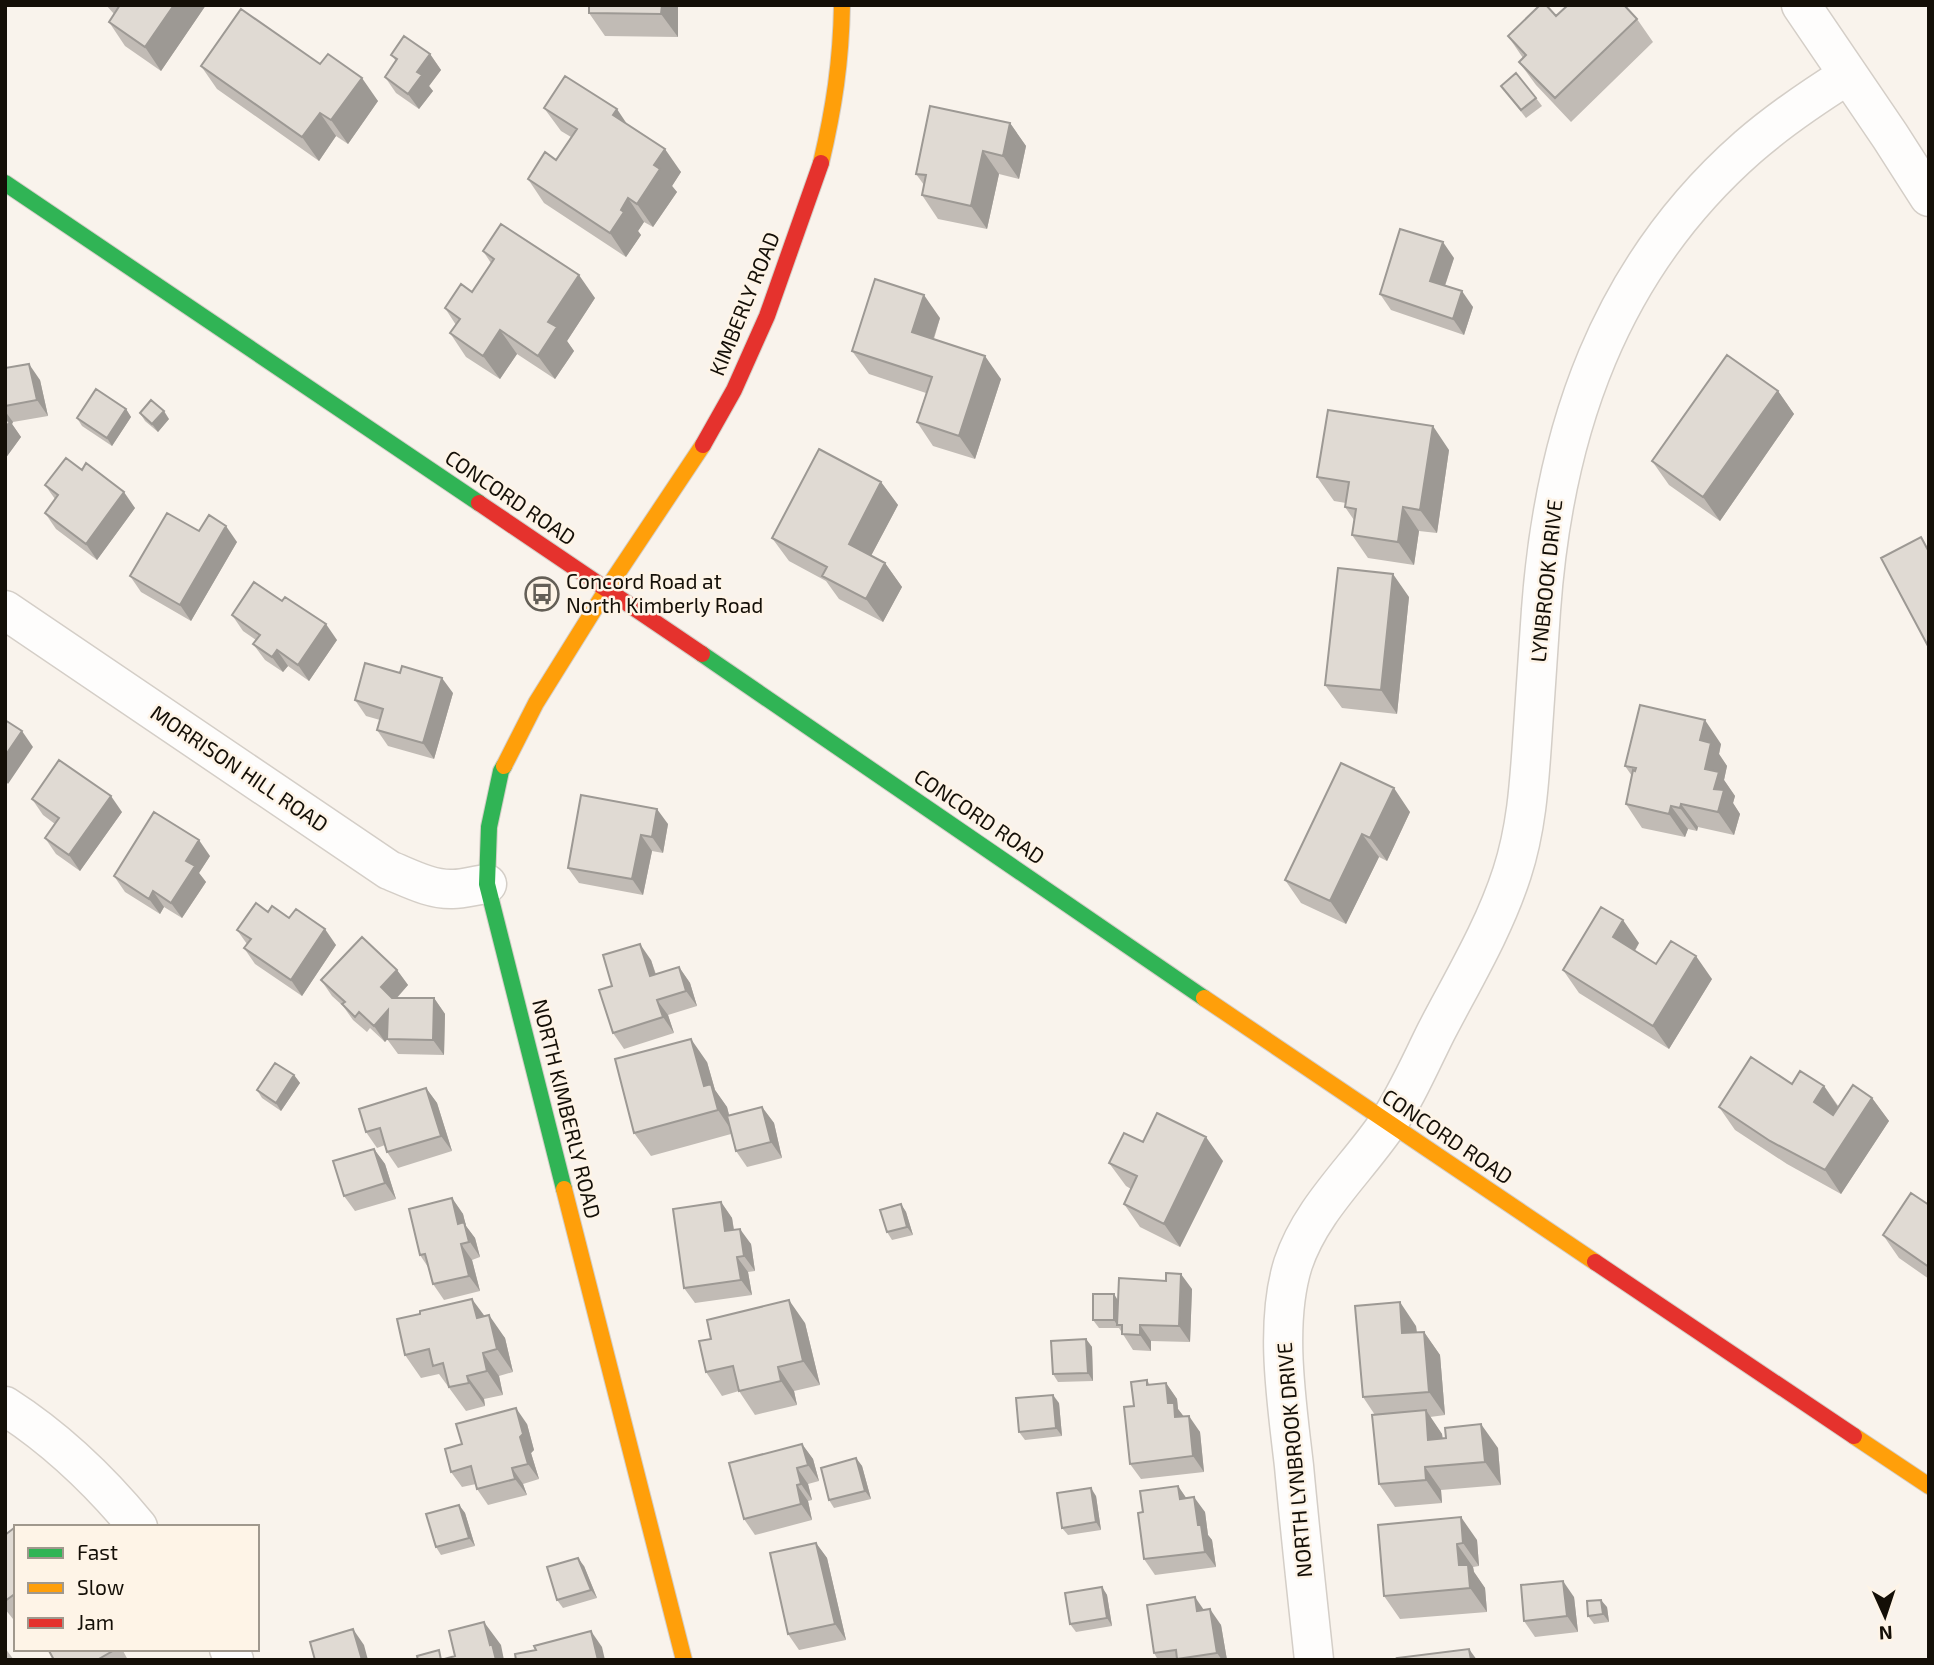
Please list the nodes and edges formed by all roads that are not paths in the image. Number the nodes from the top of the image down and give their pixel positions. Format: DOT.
graph roads {
  1 [pos="842,5"];
  2 [pos="1801,5"];
  3 [pos="1848,75"];
  4 [pos="5,183"];
  5 [pos="1929,197"];
  6 [pos="607,589"];
  7 [pos="5,610"];
  8 [pos="487,884"];
  9 [pos="1388,1123"];
  10 [pos="5,1406"];
  11 [pos="1929,1486"];
  12 [pos="136,1525"];
  13 [pos="684,1660"];
  14 [pos="1314,1660"];
  1 -- 6 [label="main road, KIMBERLY ROAD"];
  2 -- 3 [label="street"];
  3 -- 5 [label="street"];
  3 -- 9 [label="street, LYNBROOK DRIVE"];
  4 -- 6 [label="main road, CONCORD ROAD"];
  6 -- 8 [label="main road, NORTH KIMBERLY ROAD"];
  6 -- 9 [label="main road, CONCORD ROAD"];
  7 -- 8 [label="street, MORRISON HILL ROAD"];
  8 -- 13 [label="main road, NORTH KIMBERLY ROAD"];
  9 -- 11 [label="main road, CONCORD ROAD"];
  9 -- 14 [label="street, NORTH LYNBROOK DRIVE"];
  10 -- 12 [label="street"];
}
